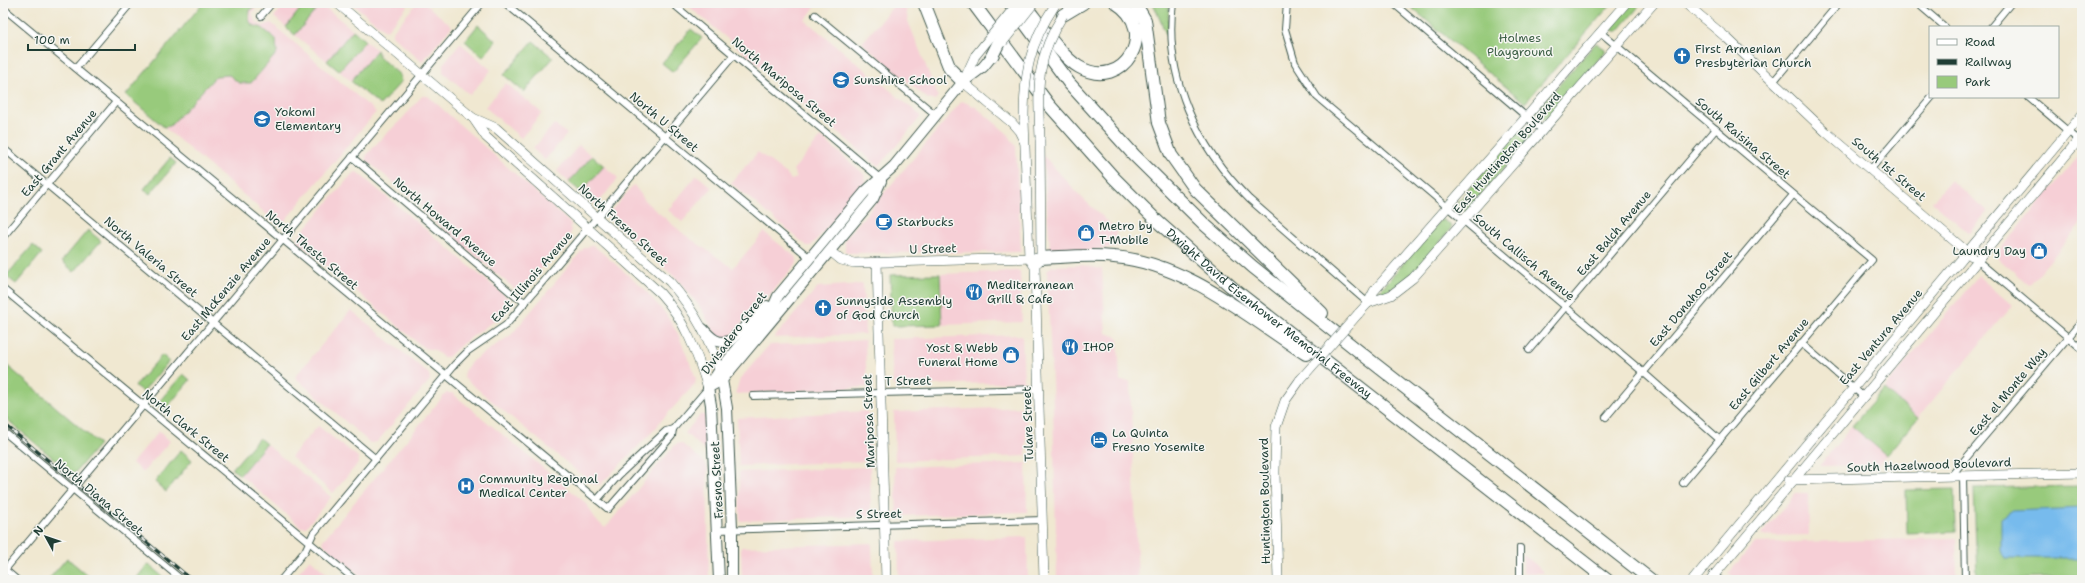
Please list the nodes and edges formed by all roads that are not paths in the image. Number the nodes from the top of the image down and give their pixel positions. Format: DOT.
graph roads {
  1 [pos="131,3"];
  2 [pos="272,3"];
  3 [pos="482,3"];
  4 [pos="505,3"];
  5 [pos="672,3"];
  6 [pos="924,3"];
  7 [pos="973,3"];
  8 [pos="1010,3"];
  9 [pos="1018,3"];
  10 [pos="1023,3"];
  11 [pos="1026,3"];
  12 [pos="1034,3"];
  13 [pos="1082,3"];
  14 [pos="1116,3"];
  15 [pos="1135,3"];
  16 [pos="1173,3"];
  17 [pos="1287,3"];
  18 [pos="1393,3"];
  19 [pos="1626,3"];
  20 [pos="1654,3"];
  21 [pos="1685,3"];
  22 [pos="1839,3"];
  23 [pos="1917,3"];
  24 [pos="2011,3"];
  25 [pos="339,4"];
  26 [pos="3,8"];
  27 [pos="1063,8"];
  28 [pos="815,15"];
  29 [pos="261,16"];
  30 [pos="1944,26"];
  31 [pos="1992,26"];
  32 [pos="1600,32"];
  33 [pos="1617,46"];
  34 [pos="734,55"];
  35 [pos="992,56"];
  36 [pos="76,68"];
  37 [pos="422,75"];
  38 [pos="963,82"];
  39 [pos="1773,82"];
  40 [pos="1931,98"];
  41 [pos="2029,98"];
  42 [pos="116,102"];
  43 [pos="936,115"];
  44 [pos="2082,115"];
  45 [pos="1526,116"];
  46 [pos="473,118"];
  47 [pos="1716,129"];
  48 [pos="1542,130"];
  49 [pos="2068,131"];
  50 [pos="664,137"];
  51 [pos="2081,140"];
  52 [pos="1026,146"];
  53 [pos="3,148"];
  54 [pos="352,157"];
  55 [pos="1870,170"];
  56 [pos="882,179"];
  57 [pos="46,185"];
  58 [pos="1793,195"];
  59 [pos="856,202"];
  60 [pos="1447,208"];
  61 [pos="597,218"];
  62 [pos="1463,222"];
  63 [pos="588,229"];
  64 [pos="3,237"];
  65 [pos="282,239"];
  66 [pos="830,251"];
  67 [pos="1968,252"];
  68 [pos="810,258"];
  69 [pos="1872,260"];
  70 [pos="1035,261"];
  71 [pos="1978,261"];
  72 [pos="877,262"];
  73 [pos="3,289"];
  74 [pos="778,296"];
  75 [pos="526,302"];
  76 [pos="1368,303"];
  77 [pos="1566,306"];
  78 [pos="780,311"];
  79 [pos="2082,321"];
  80 [pos="213,322"];
  81 [pos="703,329"];
  82 [pos="2068,337"];
  83 [pos="1801,343"];
  84 [pos="2082,349"];
  85 [pos="1529,350"];
  86 [pos="1371,361"];
  87 [pos="1644,373"];
  88 [pos="446,375"];
  89 [pos="721,375"];
  90 [pos="1300,380"];
  91 [pos="708,388"];
  92 [pos="1854,388"];
  93 [pos="1039,389"];
  94 [pos="880,393"];
  95 [pos="753,396"];
  96 [pos="1864,397"];
  97 [pos="143,405"];
  98 [pos="1385,406"];
  99 [pos="1606,417"];
  100 [pos="673,429"];
  101 [pos="3,431"];
  102 [pos="1720,440"];
  103 [pos="376,459"];
  104 [pos="2082,473"];
  105 [pos="1952,476"];
  106 [pos="1963,476"];
  107 [pos="1776,480"];
  108 [pos="1792,480"];
  109 [pos="1683,483"];
  110 [pos="73,489"];
  111 [pos="597,500"];
  112 [pos="1042,520"];
  113 [pos="884,524"];
  114 [pos="732,528"];
  115 [pos="717,530"];
  116 [pos="310,542"];
  117 [pos="1520,548"];
  118 [pos="4,570"];
  119 [pos="1695,576"];
  120 [pos="1714,578"];
  121 [pos="17,580"];
  122 [pos="182,580"];
  123 [pos="281,580"];
  124 [pos="355,580"];
  125 [pos="718,580"];
  126 [pos="732,580"];
  127 [pos="886,580"];
  128 [pos="1044,580"];
  129 [pos="1278,580"];
  130 [pos="1520,580"];
  131 [pos="1607,580"];
  132 [pos="1651,580"];
  133 [pos="1965,580"];
  1 -- 36 [label="street"];
  2 -- 29 [label="street"];
  3 -- 37 [label="street, East McKenzie Avenue"];
  4 -- 50 [label="street, North U Street"];
  5 -- 34 [label="street, North Mariposa Street"];
  6 -- 38 [label="highway"];
  7 -- 98 [label="highway, Dwight David Eisenhower Memorial Freeway"];
  8 -- 86 [label="highway"];
  9 -- 38 [label="main road, Divisadero Street, bridge"];
  10 -- 14 [label="highway"];
  11 -- 35 [label="highway, bridge"];
  12 -- 35 [label="main road, Divisadero Street, bridge"];
  13 -- 27 [label="highway"];
  15 -- 86 [label="highway"];
  16 -- 76 [label="street"];
  17 -- 60 [label="street, South Callisch Avenue"];
  18 -- 45 [label="street"];
  19 -- 32 [label="main road, East Huntington Boulevard"];
  20 -- 33 [label="main road, East Huntington Boulevard"];
  21 -- 39 [label="main road, South 1st Street"];
  22 -- 39 [label="street"];
  23 -- 30 [label="street"];
  24 -- 31 [label="street"];
  25 -- 37 [label="main road, North Fresno Street"];
  26 -- 36 [label="street, North Thesta Street"];
  27 -- 52 [label="main road, Tulare Street, bridge"];
  27 -- 70 [label="main road, Tulare Street, bridge"];
  28 -- 43 [label="street"];
  32 -- 33 [label="street, South Raisina Street"];
  32 -- 45 [label="main road, East Huntington Boulevard"];
  33 -- 47 [label="street, South Raisina Street"];
  33 -- 48 [label="main road, East Huntington Boulevard"];
  34 -- 50 [label="street, East Illinois Avenue"];
  34 -- 56 [label="street, North Mariposa Street"];
  35 -- 38 [label="main road, Divisadero Street"];
  36 -- 42 [label="street, North Thesta Street"];
  37 -- 46 [label="main road, North Fresno Street"];
  37 -- 54 [label="street, East McKenzie Avenue"];
  38 -- 43 [label="main road, Divisadero Street"];
  38 -- 52 [label="main road"];
  39 -- 55 [label="main road, South 1st Street"];
  40 -- 55 [label="street"];
  41 -- 49 [label="street"];
  42 -- 57 [label="street, East Grant Avenue"];
  42 -- 65 [label="street, North Thesta Street"];
  43 -- 56 [label="main road, Divisadero Street"];
  44 -- 49 [label="main road, East Ventura Avenue"];
  45 -- 48 [label="street"];
  45 -- 60 [label="main road, East Huntington Boulevard"];
  46 -- 61 [label="main road, North Fresno Street"];
  46 -- 63 [label="main road, North Fresno Street"];
  47 -- 58 [label="street, South Raisina Street"];
  47 -- 77 [label="street, East Balch Avenue"];
  48 -- 62 [label="main road, East Huntington Boulevard"];
  49 -- 51 [label="street"];
  49 -- 67 [label="main road, East Ventura Avenue"];
  50 -- 61 [label="street, East Illinois Avenue"];
  50 -- 68 [label="street, North U Street"];
  51 -- 71 [label="main road"];
  52 -- 70 [label="main road, Tulare Street"];
  53 -- 57 [label="street, North Valeria Street"];
  54 -- 65 [label="street, East McKenzie Avenue"];
  54 -- 75 [label="street, North Howard Avenue"];
  55 -- 67 [label="main road, South 1st Street"];
  56 -- 59 [label="main road, Divisadero Street"];
  56 -- 66 [label="main road, Divisadero Street"];
  57 -- 64 [label="street, East Grant Avenue"];
  57 -- 80 [label="street, North Valeria Street"];
  58 -- 69 [label="street, South Raisina Street"];
  58 -- 87 [label="street, East Donahoo Street"];
  59 -- 66 [label="main road"];
  59 -- 68 [label="main road, Divisadero Street"];
  60 -- 62 [label="street, South Callisch Avenue"];
  60 -- 76 [label="main road, East Huntington Boulevard"];
  61 -- 63 [label="street, East Illinois Avenue"];
  61 -- 81 [label="main road, North Fresno Street"];
  62 -- 76 [label="main road, East Huntington Boulevard"];
  62 -- 77 [label="street, South Callisch Avenue"];
  63 -- 75 [label="street, East Illinois Avenue"];
  63 -- 91 [label="main road, North Fresno Street"];
  65 -- 80 [label="street, East McKenzie Avenue"];
  65 -- 88 [label="street, North Thesta Street"];
  66 -- 72 [label="main road, U Street"];
  66 -- 78 [label="main road, Divisadero Street"];
  67 -- 71 [label="main road, South 1st Street"];
  67 -- 92 [label="main road, East Ventura Avenue"];
  68 -- 74 [label="main road, Divisadero Street"];
  68 -- 78 [label="main road"];
  69 -- 83 [label="street, East Gilbert Avenue"];
  70 -- 72 [label="main road, U Street"];
  70 -- 93 [label="main road, Tulare Street"];
  70 -- 98 [label="highway"];
  71 -- 82 [label="street, South 1st Street"];
  71 -- 96 [label="main road"];
  72 -- 94 [label="main road, Mariposa Street"];
  73 -- 97 [label="street, North Clark Street"];
  74 -- 81 [label="main road"];
  74 -- 89 [label="main road, Divisadero Street"];
  75 -- 88 [label="street, East Illinois Avenue"];
  76 -- 90 [label="main road, East Huntington Boulevard, bridge"];
  77 -- 85 [label="street, East Balch Avenue"];
  77 -- 87 [label="street, South Callisch Avenue"];
  78 -- 89 [label="main road, Divisadero Street"];
  79 -- 82 [label="street, East el Monte Way"];
  80 -- 97 [label="street, East McKenzie Avenue"];
  80 -- 103 [label="street, North Valeria Street"];
  81 -- 89 [label="main road, North Fresno Street"];
  82 -- 84 [label="street, South 1st Street"];
  82 -- 105 [label="street, East el Monte Way"];
  83 -- 92 [label="street"];
  83 -- 102 [label="street, East Gilbert Avenue"];
  86 -- 132 [label="highway"];
  87 -- 99 [label="street, East Donahoo Street"];
  87 -- 102 [label="street, South Callisch Avenue"];
  88 -- 103 [label="street, East Illinois Avenue"];
  88 -- 111 [label="street, North Thesta Street"];
  89 -- 91 [label="main road, Divisadero Street"];
  89 -- 114 [label="main road, Fresno Street"];
  90 -- 129 [label="main road, Huntington Boulevard"];
  91 -- 100 [label="street"];
  91 -- 115 [label="main road, Fresno Street"];
  92 -- 96 [label="street"];
  92 -- 107 [label="main road, East Ventura Avenue"];
  93 -- 94 [label="street, T Street"];
  93 -- 112 [label="main road, Tulare Street"];
  94 -- 95 [label="street, T Street"];
  94 -- 113 [label="main road, Mariposa Street"];
  96 -- 108 [label="main road"];
  97 -- 110 [label="street, East McKenzie Avenue"];
  97 -- 116 [label="street, North Clark Street"];
  98 -- 131 [label="highway, Dwight David Eisenhower Memorial Freeway"];
  100 -- 111 [label="street"];
  100 -- 111 [label="street, North Thesta Street"];
  101 -- 110 [label="street, North Diana Street"];
  102 -- 109 [label="street, East Gilbert Avenue"];
  103 -- 116 [label="street, East Illinois Avenue"];
  104 -- 106 [label="main road, South Hazelwood Boulevard"];
  105 -- 106 [label="main road, South Hazelwood Boulevard"];
  105 -- 108 [label="main road, South Hazelwood Boulevard"];
  106 -- 133 [label="street"];
  107 -- 108 [label="main road, South Hazelwood Boulevard"];
  107 -- 119 [label="main road, East Ventura Avenue"];
  108 -- 120 [label="main road"];
  110 -- 118 [label="street, East McKenzie Avenue"];
  110 -- 122 [label="street, North Diana Street"];
  112 -- 113 [label="street, S Street"];
  112 -- 128 [label="main road, Tulare Street"];
  113 -- 114 [label="street, S Street"];
  113 -- 127 [label="main road, Mariposa Street"];
  114 -- 115 [label="street, S Street"];
  114 -- 126 [label="main road, Fresno Street"];
  115 -- 125 [label="main road, Fresno Street"];
  116 -- 123 [label="street, East Illinois Avenue"];
  116 -- 124 [label="street, North Clark Street"];
  117 -- 130 [label="street"];
  118 -- 121 [label="street"];
}
